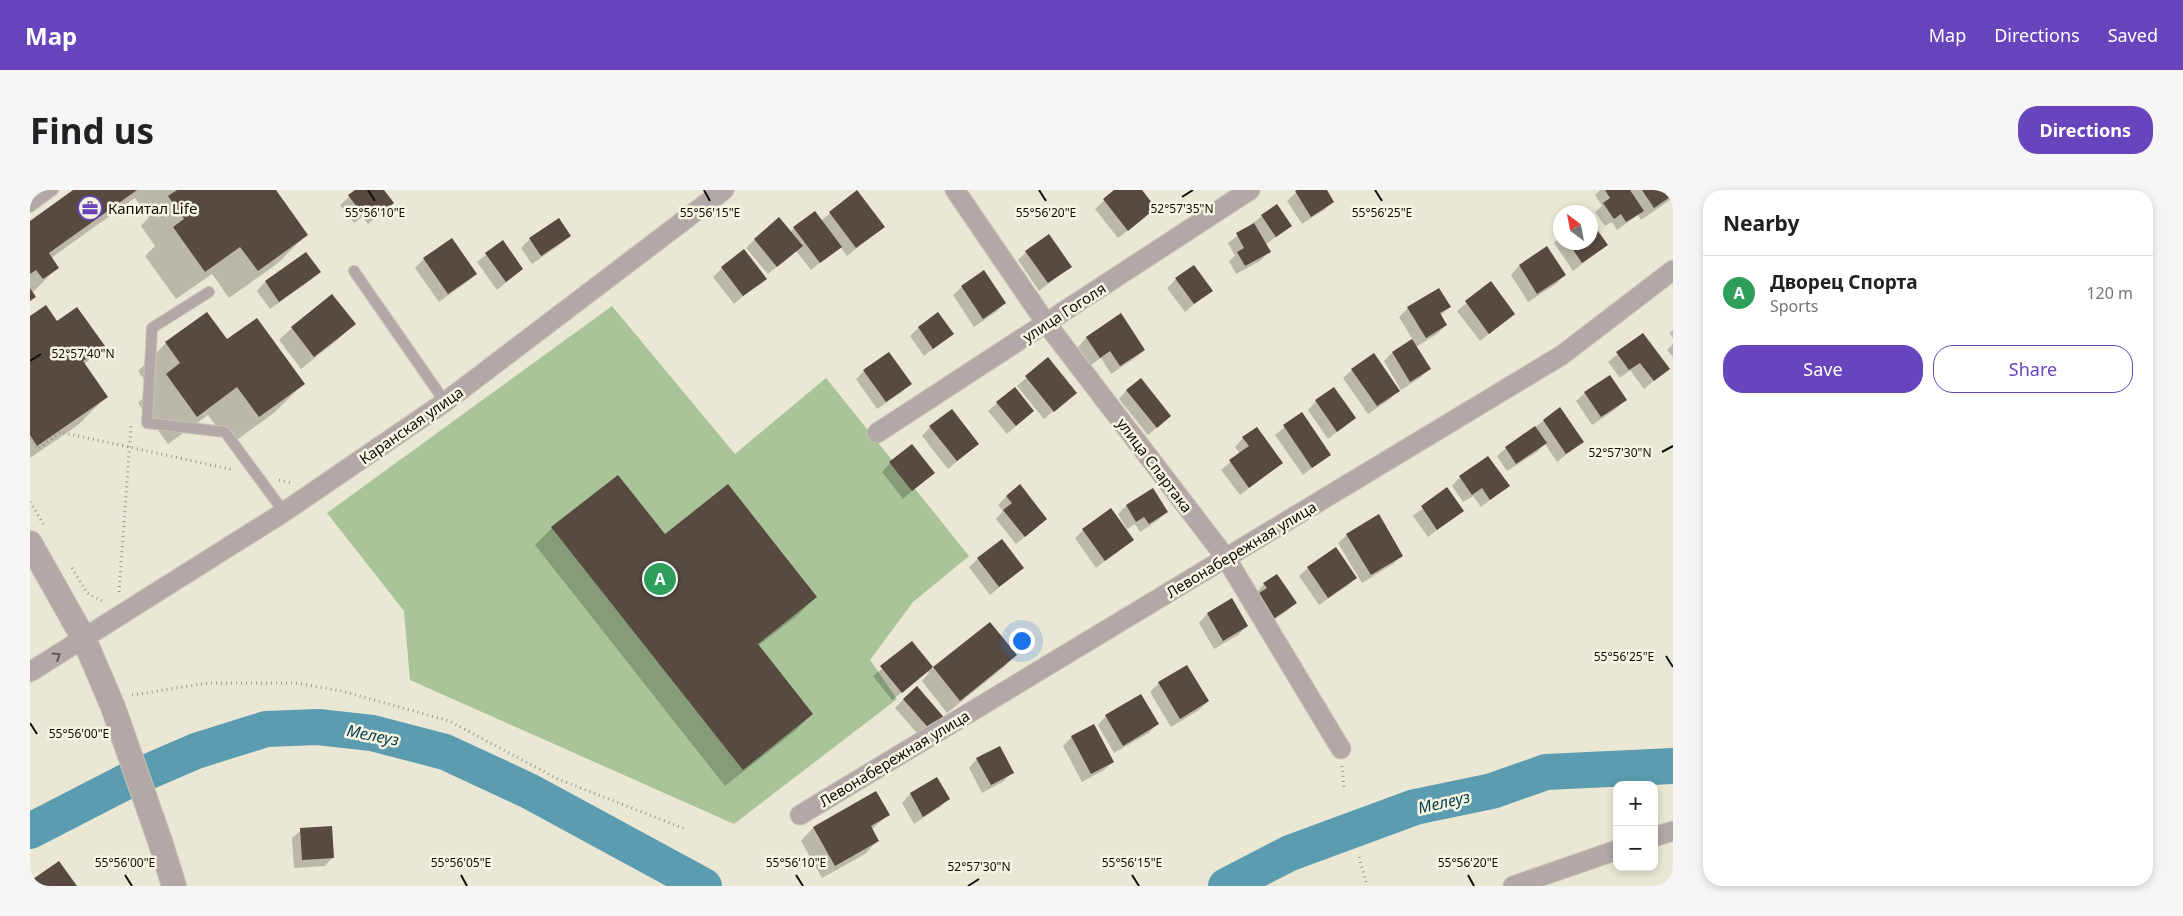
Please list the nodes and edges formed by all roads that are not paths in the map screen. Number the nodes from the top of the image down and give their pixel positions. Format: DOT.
graph roads {
  1 [pos="54,190"];
  2 [pos="724,190"];
  3 [pos="955,190"];
  4 [pos="1250,190"];
  5 [pos="30,207"];
  6 [pos="1673,270"];
  7 [pos="354,271"];
  8 [pos="209,292"];
  9 [pos="1046,323"];
  10 [pos="445,402"];
  11 [pos="877,433"];
  12 [pos="284,512"];
  13 [pos="38,535"];
  14 [pos="1226,558"];
  15 [pos="84,640"];
  16 [pos="30,672"];
  17 [pos="1341,749"];
  18 [pos="800,815"];
  19 [pos="1673,831"];
  20 [pos="1658,836"];
  21 [pos="1613,851"];
  22 [pos="174,886"];
  23 [pos="1513,886"];
  1 -- 5 [label="lane"];
  2 -- 10 [label="street, Каранская улица"];
  3 -- 9 [label="street, улица Спартака"];
  4 -- 9 [label="street, улица Гоголя"];
  6 -- 14 [label="street, Левонабережная улица"];
  7 -- 10 [label="lane"];
  8 -- 12 [label="lane"];
  9 -- 11 [label="street, улица Гоголя"];
  9 -- 14 [label="street, улица Спартака"];
  10 -- 12 [label="street, Каранская улица"];
  12 -- 15 [label="street, Каранская улица"];
  13 -- 15 [label="street"];
  14 -- 17 [label="street, улица Спартака"];
  14 -- 18 [label="street, Левонабережная улица"];
  16 -- 15 [label="street, one-way"];
  15 -- 22 [label="street"];
  19 -- 20 [label="street"];
  21 -- 23 [label="street"];
}
